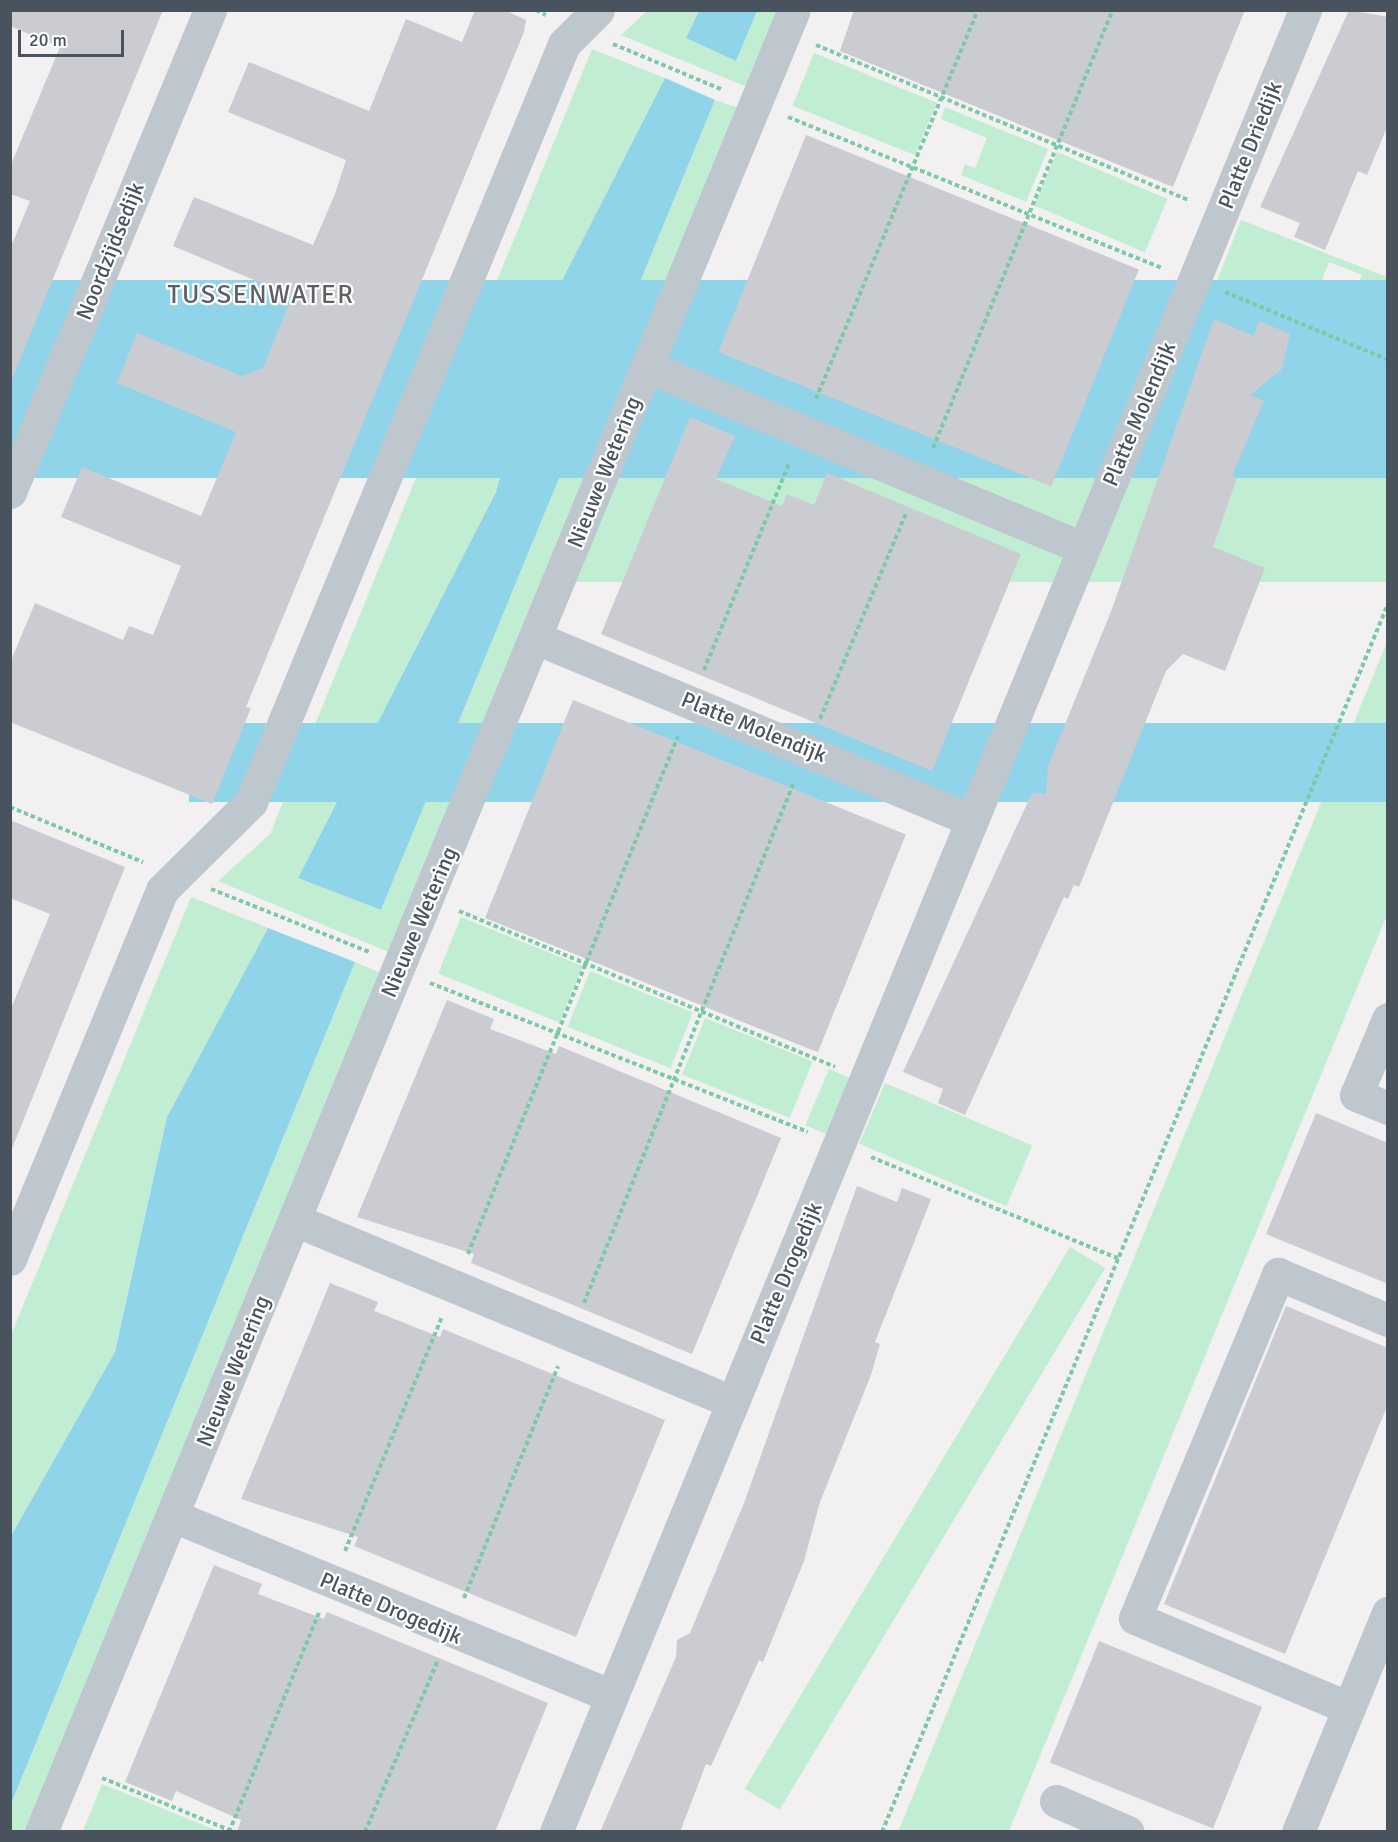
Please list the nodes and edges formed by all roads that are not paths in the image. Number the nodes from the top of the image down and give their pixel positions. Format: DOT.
graph roads {
  1 [pos="210,10"];
  2 [pos="1305,10"];
  3 [pos="588,19"];
  4 [pos="790,22"];
  5 [pos="1196,279"];
  6 [pos="648,367"];
  7 [pos="10,492"];
  8 [pos="1082,548"];
  9 [pos="536,639"];
  10 [pos="970,820"];
  11 [pos="1388,1019"];
  12 [pos="1388,1108"];
  13 [pos="839,1145"];
  14 [pos="295,1220"];
  15 [pos="10,1259"];
  16 [pos="1388,1320"];
  17 [pos="732,1401"];
  18 [pos="172,1516"];
  19 [pos="1388,1613"];
  20 [pos="611,1696"];
  21 [pos="1348,1708"];
  22 [pos="1056,1801"];
  23 [pos="41,1832"];
  24 [pos="556,1832"];
  25 [pos="1128,1832"];
  26 [pos="1298,1832"];
  1 -- 7 [label="street, Noordzijdsedijk"];
  2 -- 5 [label="street, Platte Driedijk"];
  3 -- 15 [label="street"];
  4 -- 6 [label="street, Nieuwe Wetering"];
  5 -- 8 [label="street, Platte Molendijk"];
  6 -- 8 [label="street"];
  6 -- 9 [label="street, Nieuwe Wetering"];
  8 -- 10 [label="street, Platte Molendijk"];
  9 -- 10 [label="street, Platte Molendijk"];
  9 -- 14 [label="street, Nieuwe Wetering"];
  10 -- 13 [label="street, Platte Molendijk"];
  11 -- 12 [label="street"];
  13 -- 17 [label="street, Platte Drogedijk"];
  14 -- 17 [label="street"];
  14 -- 18 [label="street, Nieuwe Wetering"];
  16 -- 21 [label="street"];
  17 -- 20 [label="street, Platte Drogedijk"];
  18 -- 20 [label="street, Platte Drogedijk"];
  18 -- 23 [label="street, Nieuwe Wetering"];
  19 -- 21 [label="street"];
  20 -- 24 [label="street, Platte Drogedijk"];
  21 -- 26 [label="street"];
  22 -- 25 [label="street"];
}
